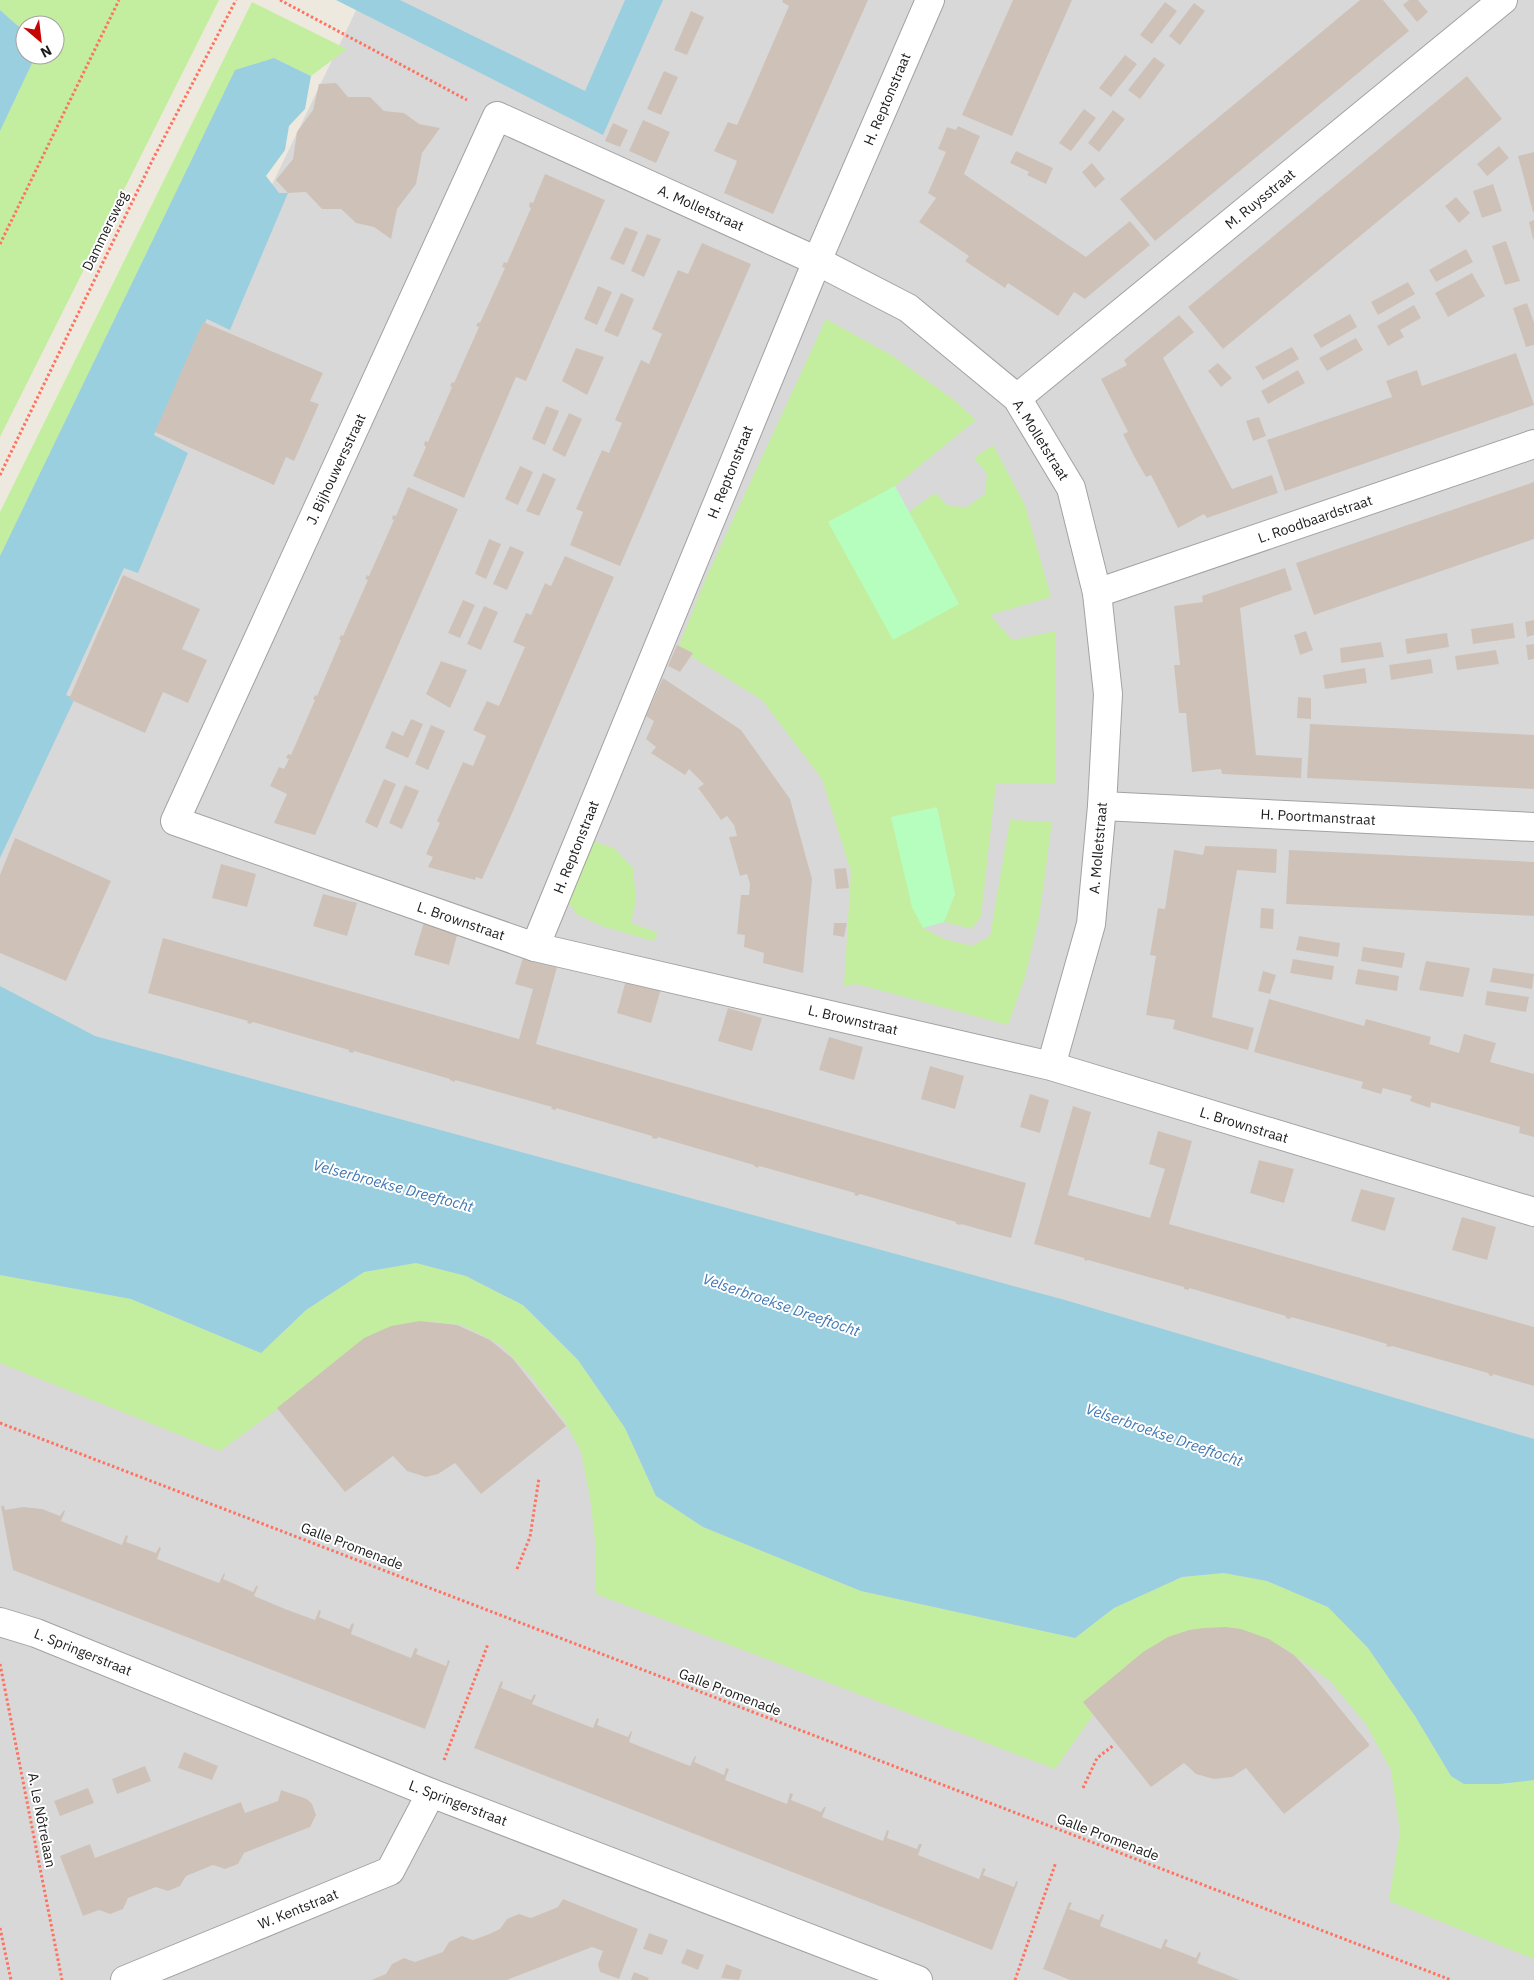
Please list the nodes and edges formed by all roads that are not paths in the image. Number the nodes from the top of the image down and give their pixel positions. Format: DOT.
graph roads {
  1 [pos="930,0"];
  2 [pos="1503,0"];
  3 [pos="496,116"];
  4 [pos="817,261"];
  5 [pos="1017,398"];
  6 [pos="1534,444"];
  7 [pos="1097,593"];
  8 [pos="1102,806"];
  9 [pos="175,821"];
  10 [pos="1534,827"];
  11 [pos="535,947"];
  12 [pos="1051,1066"];
  13 [pos="1534,1212"];
  14 [pos="0,1622"];
  15 [pos="431,1793"];
  16 [pos="124,1980"];
  17 [pos="918,1980"];
  1 -- 4 [label="street, H. Reptonstraat"];
  2 -- 5 [label="street, M. Ruysstraat"];
  3 -- 4 [label="street, A. Molletstraat"];
  3 -- 9 [label="street, J. Bijhouwersstraat"];
  4 -- 5 [label="street, A. Molletstraat"];
  4 -- 11 [label="street, H. Reptonstraat"];
  5 -- 7 [label="street, A. Molletstraat"];
  6 -- 7 [label="street, L. Roodbaardstraat"];
  7 -- 8 [label="street, A. Molletstraat"];
  8 -- 10 [label="street, H. Poortmanstraat"];
  8 -- 12 [label="street, A. Molletstraat"];
  9 -- 11 [label="street, L. Brownstraat"];
  11 -- 12 [label="street, L. Brownstraat"];
  12 -- 13 [label="street, L. Brownstraat"];
  14 -- 15 [label="street, L. Springerstraat"];
  15 -- 16 [label="street, W. Kentstraat"];
  15 -- 17 [label="street, L. Springerstraat"];
}
